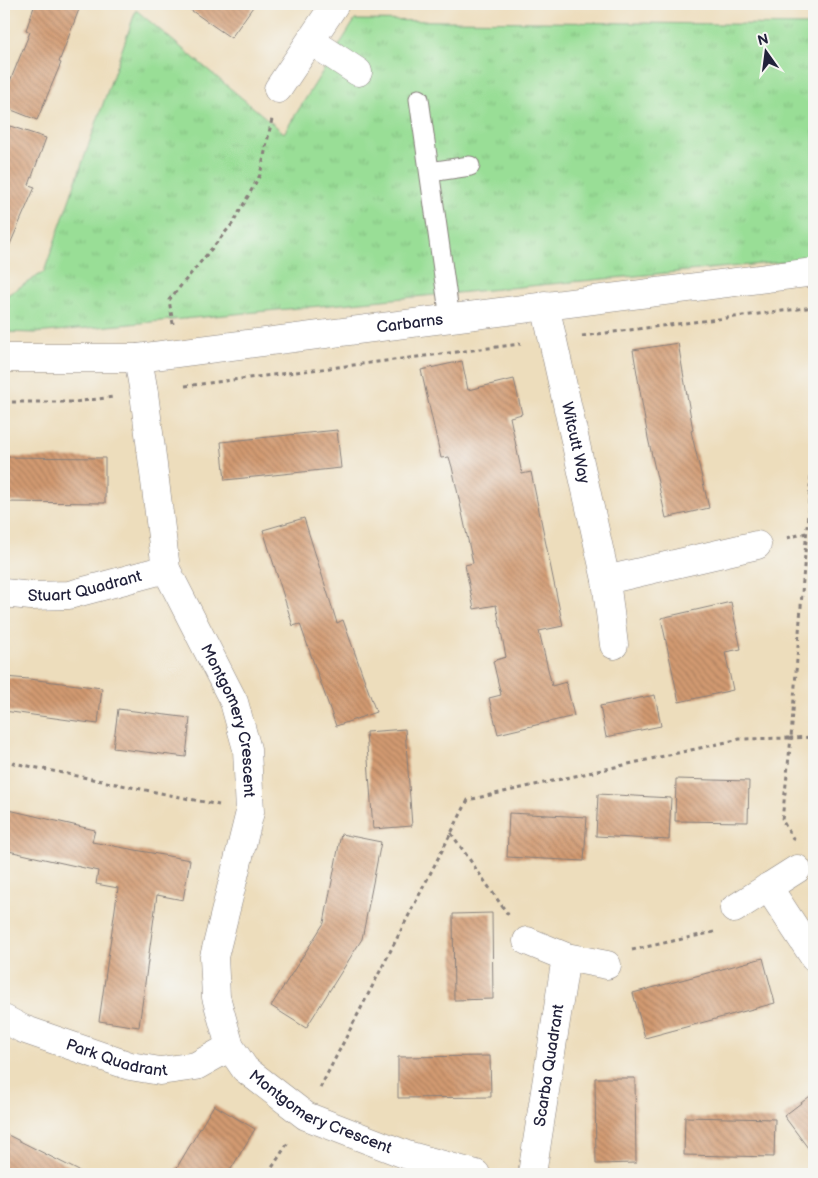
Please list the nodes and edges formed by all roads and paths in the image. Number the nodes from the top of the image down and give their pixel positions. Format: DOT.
graph roads {
  1 [pos="335,4"];
  2 [pos="311,41"];
  3 [pos="358,72"];
  4 [pos="278,89"];
  5 [pos="419,98"];
  6 [pos="470,166"];
  7 [pos="430,172"];
  8 [pos="814,272"];
  9 [pos="545,305"];
  10 [pos="814,306"];
  11 [pos="450,319"];
  12 [pos="553,340"];
  13 [pos="178,352"];
  14 [pos="4,358"];
  15 [pos="138,358"];
  16 [pos="185,386"];
  17 [pos="144,394"];
  18 [pos="4,402"];
  19 [pos="814,435"];
  20 [pos="757,545"];
  21 [pos="166,569"];
  22 [pos="606,580"];
  23 [pos="4,593"];
  24 [pos="614,646"];
  25 [pos="814,737"];
  26 [pos="790,738"];
  27 [pos="4,761"];
  28 [pos="250,812"];
  29 [pos="451,832"];
  30 [pos="797,869"];
  31 [pos="768,887"];
  32 [pos="734,909"];
  33 [pos="527,941"];
  34 [pos="566,957"];
  35 [pos="814,957"];
  36 [pos="607,965"];
  37 [pos="4,1019"];
  38 [pos="230,1047"];
  39 [pos="306,1116"];
  40 [pos="268,1174"];
  41 [pos="476,1174"];
  42 [pos="532,1174"];
  1 -- 2 [label="street"];
  2 -- 3 [label="street"];
  2 -- 4 [label="street"];
  4 -- 13 [label="path"];
  5 -- 7 [label="lane"];
  6 -- 7 [label="lane"];
  7 -- 11 [label="lane"];
  8 -- 9 [label="street, Carbarns"];
  9 -- 11 [label="street, Carbarns"];
  9 -- 12 [label="street, Witcutt Way"];
  10 -- 12 [label="path"];
  11 -- 13 [label="street, Carbarns"];
  12 -- 16 [label="path"];
  12 -- 22 [label="street, Witcutt Way"];
  13 -- 15 [label="street, Carbarns"];
  13 -- 16 [label="path"];
  14 -- 15 [label="street, Carbarns"];
  15 -- 17 [label="street, Montgomery Crescent"];
  16 -- 17 [label="path"];
  17 -- 18 [label="path"];
  17 -- 21 [label="street, Montgomery Crescent"];
  19 -- 26 [label="path"];
  20 -- 22 [label="street"];
  21 -- 23 [label="street, Stuart Quadrant"];
  21 -- 28 [label="street, Montgomery Crescent"];
  22 -- 24 [label="street, Witcutt Way"];
  25 -- 26 [label="path"];
  26 -- 29 [label="path"];
  26 -- 30 [label="path"];
  27 -- 28 [label="path"];
  28 -- 38 [label="street, Montgomery Crescent"];
  29 -- 33 [label="path"];
  29 -- 39 [label="path"];
  30 -- 31 [label="street"];
  31 -- 32 [label="street"];
  31 -- 35 [label="street"];
  32 -- 36 [label="path"];
  33 -- 34 [label="street"];
  34 -- 36 [label="street"];
  34 -- 42 [label="street, Scarba Quadrant"];
  37 -- 38 [label="street, Park Quadrant"];
  38 -- 39 [label="street, Montgomery Crescent"];
  39 -- 40 [label="path"];
  39 -- 41 [label="street, Montgomery Crescent"];
}
